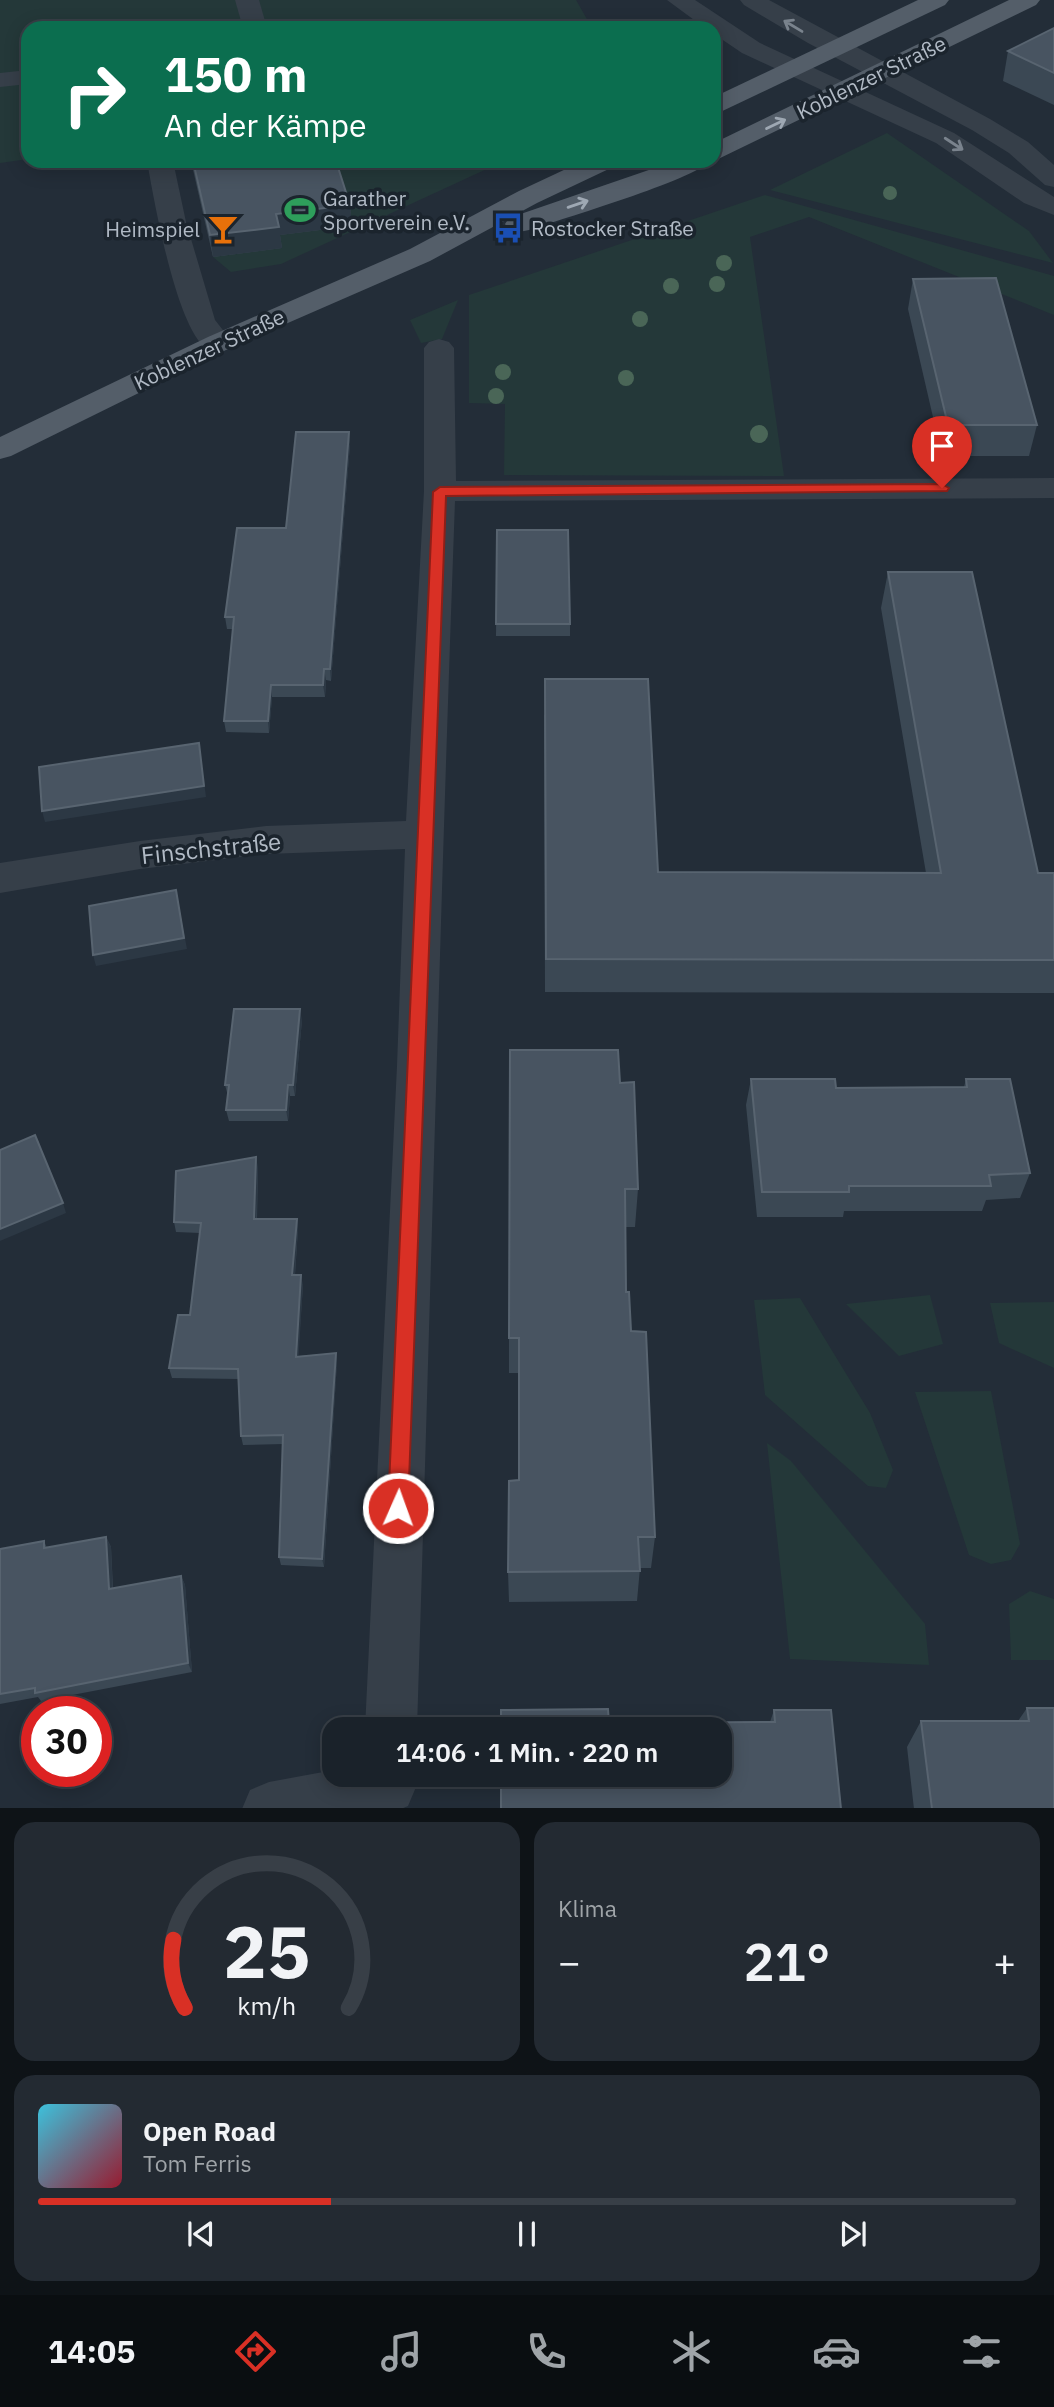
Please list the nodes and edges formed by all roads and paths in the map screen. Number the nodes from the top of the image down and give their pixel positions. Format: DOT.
graph roads {
  1 [pos="247,0"];
  2 [pos="680,0"];
  3 [pos="752,0"];
  4 [pos="937,0"];
  5 [pos="1028,0"];
  6 [pos="253,21"];
  7 [pos="711,21"];
  8 [pos="721,28"];
  9 [pos="836,49"];
  10 [pos="793,69"];
  11 [pos="884,71"];
  12 [pos="21,78"];
  13 [pos="0,80"];
  14 [pos="844,90"];
  15 [pos="721,104"];
  16 [pos="721,150"];
  17 [pos="161,168"];
  18 [pos="589,168"];
  19 [pos="681,168"];
  20 [pos="1054,179"];
  21 [pos="1054,207"];
  22 [pos="420,255"];
  23 [pos="218,342"];
  24 [pos="439,348"];
  25 [pos="0,449"];
  26 [pos="1054,488"];
  27 [pos="440,492"];
  28 [pos="424,834"];
  29 [pos="0,878"];
  30 [pos="391,1717"];
  31 [pos="389,1790"];
  32 [pos="269,1808"];
  1 -- 6 [label="street"];
  2 -- 7 [label="street"];
  9 -- 3 [label="street, one-way"];
  4 -- 9 [label="main road, Koblenzer Straße"];
  5 -- 11 [label="main road, Koblenzer Straße"];
  8 -- 10 [label="street"];
  9 -- 10 [label="main road, Koblenzer Straße"];
  9 -- 11 [label="street"];
  10 -- 14 [label="street"];
  10 -- 15 [label="main road, Koblenzer Straße"];
  11 -- 14 [label="main road, Koblenzer Straße"];
  11 -- 20 [label="street"];
  12 -- 13 [label="street"];
  16 -- 14 [label="main road, Koblenzer Straße, one-way"];
  14 -- 21 [label="street, one-way"];
  17 -- 23 [label="street"];
  18 -- 22 [label="main road, Koblenzer Straße"];
  22 -- 19 [label="main road, Koblenzer Straße, one-way"];
  22 -- 23 [label="main road, Koblenzer Straße"];
  23 -- 25 [label="main road, Koblenzer Straße"];
  24 -- 27 [label="street"];
  26 -- 27 [label="street"];
  27 -- 28 [label="street"];
  28 -- 29 [label="street, Finschstraße"];
  28 -- 30 [label="street"];
  31 -- 32 [label="street"];
}
